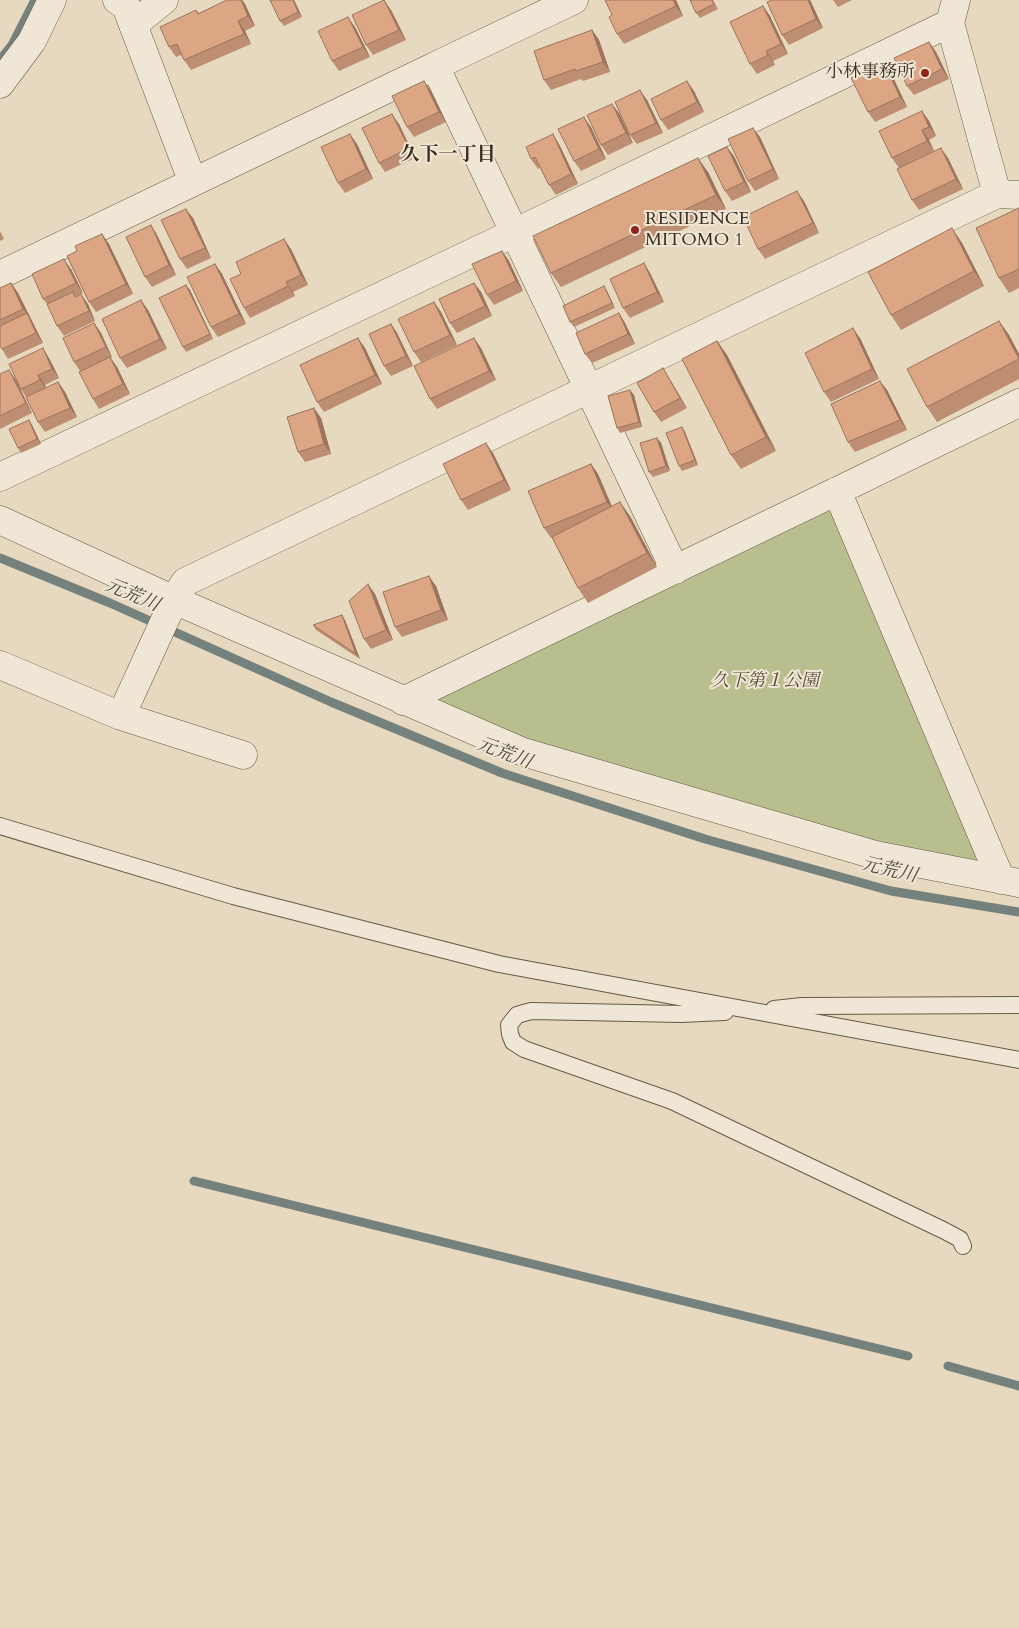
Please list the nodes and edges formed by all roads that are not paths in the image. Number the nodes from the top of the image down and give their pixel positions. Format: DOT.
graph roads {
  1 [pos="52,0"];
  2 [pos="117,0"];
  3 [pos="164,0"];
  4 [pos="574,0"];
  5 [pos="953,12"];
  6 [pos="133,25"];
  7 [pos="435,66"];
  8 [pos="0,84"];
  9 [pos="192,180"];
  10 [pos="1008,194"];
  11 [pos="514,233"];
  12 [pos="0,275"];
  13 [pos="589,389"];
  14 [pos="1019,403"];
  15 [pos="0,477"];
  16 [pos="837,491"];
  17 [pos="0,520"];
  18 [pos="675,570"];
  19 [pos="171,606"];
  20 [pos="0,665"];
  21 [pos="403,701"];
  22 [pos="121,716"];
  23 [pos="243,755"];
  24 [pos="0,826"];
  25 [pos="1010,881"];
  26 [pos="1019,1005"];
  27 [pos="754,1011"];
  28 [pos="1019,1060"];
  29 [pos="963,1246"];
  1 -- 8 [label="street"];
  2 -- 6 [label="street"];
  3 -- 6 [label="street"];
  4 -- 7 [label="street"];
  5 -- 10 [label="street"];
  5 -- 11 [label="street"];
  6 -- 9 [label="street"];
  7 -- 9 [label="street"];
  7 -- 11 [label="street"];
  9 -- 12 [label="street"];
  10 -- 13 [label="street"];
  11 -- 13 [label="street"];
  11 -- 15 [label="street"];
  13 -- 18 [label="street"];
  13 -- 19 [label="street"];
  14 -- 16 [label="street"];
  16 -- 18 [label="street"];
  16 -- 25 [label="street"];
  17 -- 19 [label="street"];
  18 -- 21 [label="street"];
  19 -- 21 [label="street"];
  19 -- 22 [label="street"];
  20 -- 22 [label="street"];
  21 -- 25 [label="street"];
  22 -- 23 [label="street"];
  24 -- 27 [label="lane"];
  26 -- 27 [label="lane"];
  27 -- 28 [label="lane"];
  27 -- 29 [label="lane"];
}
